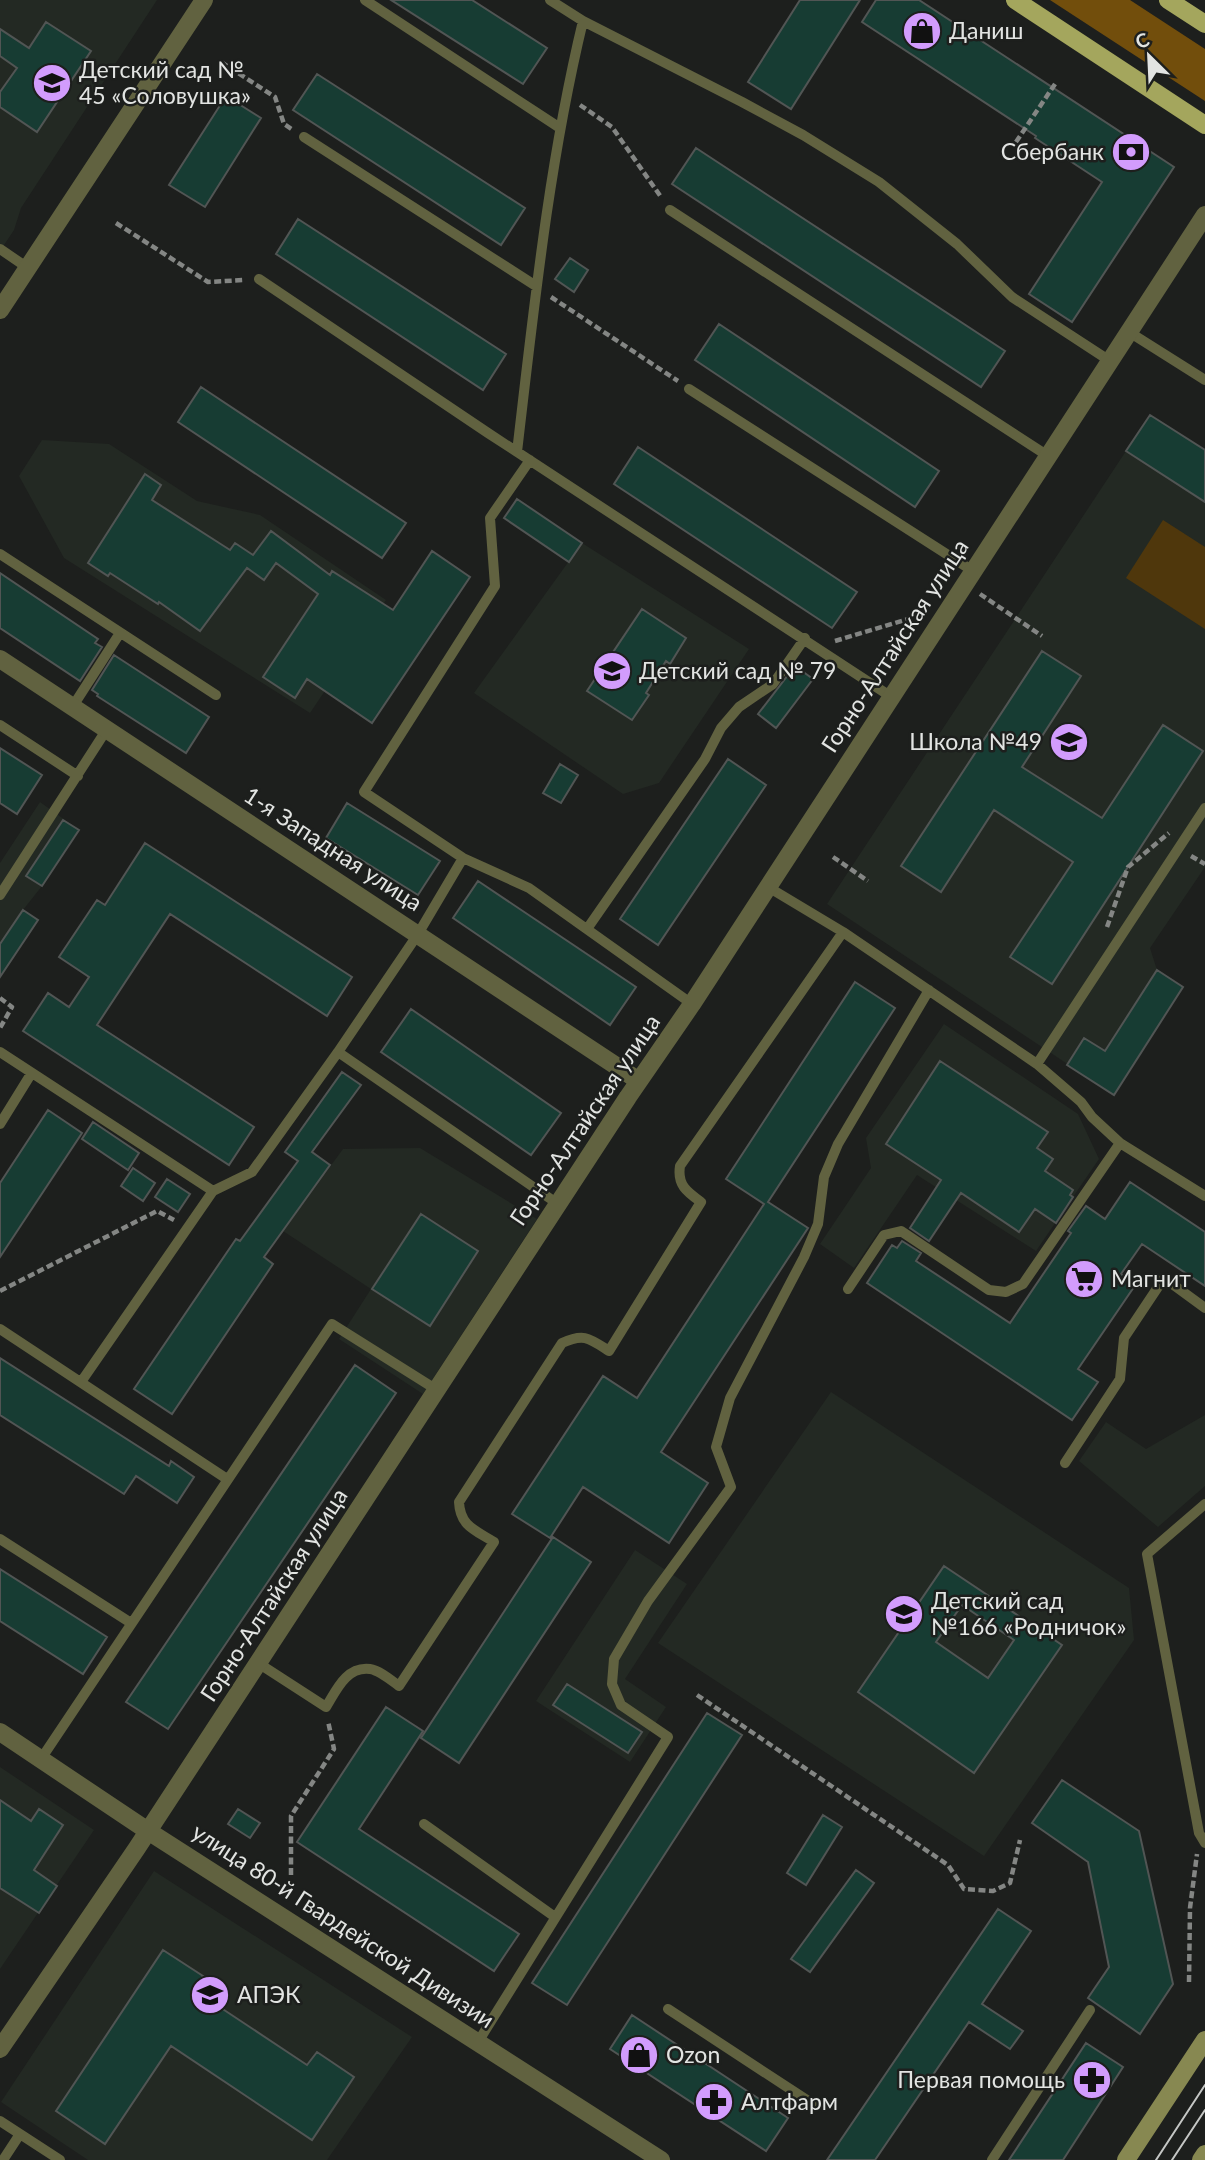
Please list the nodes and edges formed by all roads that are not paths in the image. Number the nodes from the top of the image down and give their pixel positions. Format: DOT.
graph roads {
  1 [pos="204,0"];
  2 [pos="365,0"];
  3 [pos="550,0"];
  4 [pos="1015,0"];
  5 [pos="1168,0"];
  6 [pos="583,21"];
  7 [pos="1205,24"];
  8 [pos="1205,125"];
  9 [pos="560,128"];
  10 [pos="304,137"];
  11 [pos="670,210"];
  12 [pos="1205,215"];
  13 [pos="0,249"];
  14 [pos="28,268"];
  15 [pos="259,278"];
  16 [pos="536,286"];
  17 [pos="0,310"];
  18 [pos="1129,332"];
  19 [pos="1110,361"];
  20 [pos="1205,380"];
  21 [pos="689,389"];
  22 [pos="517,452"];
  23 [pos="1048,456"];
  24 [pos="530,460"];
  25 [pos="0,554"];
  26 [pos="973,570"];
  27 [pos="120,633"];
  28 [pos="805,638"];
  29 [pos="0,659"];
  30 [pos="216,695"];
  31 [pos="890,696"];
  32 [pos="72,706"];
  33 [pos="0,725"];
  34 [pos="107,729"];
  35 [pos="78,776"];
  36 [pos="1205,808"];
  37 [pos="463,858"];
  38 [pos="768,887"];
  39 [pos="0,895"];
  40 [pos="587,929"];
  41 [pos="843,932"];
  42 [pos="418,934"];
  43 [pos="929,990"];
  44 [pos="692,1004"];
  45 [pos="0,1052"];
  46 [pos="338,1052"];
  47 [pos="1037,1064"];
  48 [pos="31,1074"];
  49 [pos="639,1080"];
  50 [pos="0,1124"];
  51 [pos="1120,1143"];
  52 [pos="212,1191"];
  53 [pos="1205,1196"];
  54 [pos="558,1204"];
  55 [pos="848,1289"];
  56 [pos="1205,1307"];
  57 [pos="0,1329"];
  58 [pos="81,1382"];
  59 [pos="437,1390"];
  60 [pos="1065,1463"];
  61 [pos="227,1479"];
  62 [pos="1205,1504"];
  63 [pos="0,1539"];
  64 [pos="131,1623"];
  65 [pos="258,1663"];
  66 [pos="0,1732"];
  67 [pos="41,1759"];
  68 [pos="424,1824"];
  69 [pos="149,1831"];
  70 [pos="1205,1843"];
  71 [pos="555,1917"];
  72 [pos="668,2009"];
  73 [pos="1090,2010"];
  74 [pos="1205,2040"];
  75 [pos="478,2042"];
  76 [pos="0,2049"];
  77 [pos="816,2106"];
  78 [pos="0,2121"];
  79 [pos="20,2134"];
  80 [pos="1205,2154"];
  81 [pos="3,2160"];
  82 [pos="60,2160"];
  83 [pos="661,2160"];
  84 [pos="992,2160"];
  85 [pos="1126,2160"];
  86 [pos="1201,2160"];
  1 -- 14 [label="street"];
  2 -- 9 [label="lane"];
  3 -- 6 [label="lane"];
  4 -- 8 [label="main road"];
  5 -- 7 [label="main road"];
  6 -- 9 [label="lane"];
  6 -- 19 [label="lane"];
  9 -- 16 [label="lane"];
  10 -- 16 [label="lane"];
  11 -- 23 [label="lane"];
  12 -- 18 [label="street, Горно-Алтайская улица"];
  13 -- 14 [label="lane"];
  14 -- 17 [label="street"];
  15 -- 22 [label="lane"];
  16 -- 22 [label="lane"];
  18 -- 19 [label="street, Горно-Алтайская улица"];
  18 -- 20 [label="lane"];
  19 -- 23 [label="street, Горно-Алтайская улица"];
  21 -- 26 [label="lane"];
  22 -- 24 [label="lane"];
  23 -- 26 [label="street, Горно-Алтайская улица"];
  24 -- 28 [label="lane"];
  24 -- 37 [label="lane"];
  25 -- 27 [label="lane"];
  26 -- 31 [label="street, Горно-Алтайская улица"];
  27 -- 30 [label="lane"];
  27 -- 32 [label="lane"];
  28 -- 31 [label="lane"];
  28 -- 40 [label="lane"];
  29 -- 32 [label="street, 1-я Западная улица"];
  31 -- 38 [label="street, Горно-Алтайская улица"];
  32 -- 34 [label="street, 1-я Западная улица"];
  33 -- 35 [label="lane"];
  34 -- 35 [label="lane"];
  34 -- 42 [label="street, 1-я Западная улица"];
  35 -- 39 [label="lane"];
  36 -- 47 [label="lane"];
  37 -- 40 [label="lane"];
  37 -- 42 [label="lane"];
  38 -- 41 [label="lane"];
  38 -- 44 [label="street, Горно-Алтайская улица"];
  40 -- 44 [label="lane"];
  41 -- 43 [label="lane"];
  41 -- 65 [label="lane"];
  42 -- 46 [label="lane"];
  42 -- 49 [label="street, 1-я Западная улица"];
  43 -- 47 [label="lane"];
  43 -- 71 [label="lane"];
  44 -- 49 [label="street, Горно-Алтайская улица"];
  45 -- 48 [label="lane"];
  46 -- 52 [label="lane"];
  46 -- 54 [label="lane"];
  47 -- 51 [label="lane"];
  48 -- 50 [label="lane"];
  48 -- 52 [label="lane"];
  49 -- 54 [label="street, Горно-Алтайская улица"];
  51 -- 53 [label="lane"];
  51 -- 55 [label="lane"];
  52 -- 58 [label="lane"];
  54 -- 59 [label="street, Горно-Алтайская улица"];
  56 -- 60 [label="lane"];
  57 -- 58 [label="lane"];
  58 -- 61 [label="lane"];
  59 -- 61 [label="lane"];
  59 -- 65 [label="street, Горно-Алтайская улица"];
  61 -- 64 [label="lane"];
  62 -- 70 [label="lane"];
  63 -- 64 [label="lane"];
  64 -- 67 [label="lane"];
  65 -- 69 [label="street, Горно-Алтайская улица"];
  66 -- 67 [label="street, улица 80-й Гвардейской Дивизии"];
  67 -- 69 [label="street, улица 80-й Гвардейской Дивизии"];
  68 -- 71 [label="lane"];
  69 -- 75 [label="street, улица 80-й Гвардейской Дивизии"];
  69 -- 76 [label="street, Горно-Алтайская улица"];
  71 -- 75 [label="lane"];
  72 -- 77 [label="lane"];
  73 -- 84 [label="lane"];
  74 -- 85 [label="main road"];
  75 -- 83 [label="street, улица 80-й Гвардейской Дивизии"];
  78 -- 79 [label="lane"];
  79 -- 81 [label="lane"];
  79 -- 82 [label="lane"];
  80 -- 86 [label="main road"];
}
